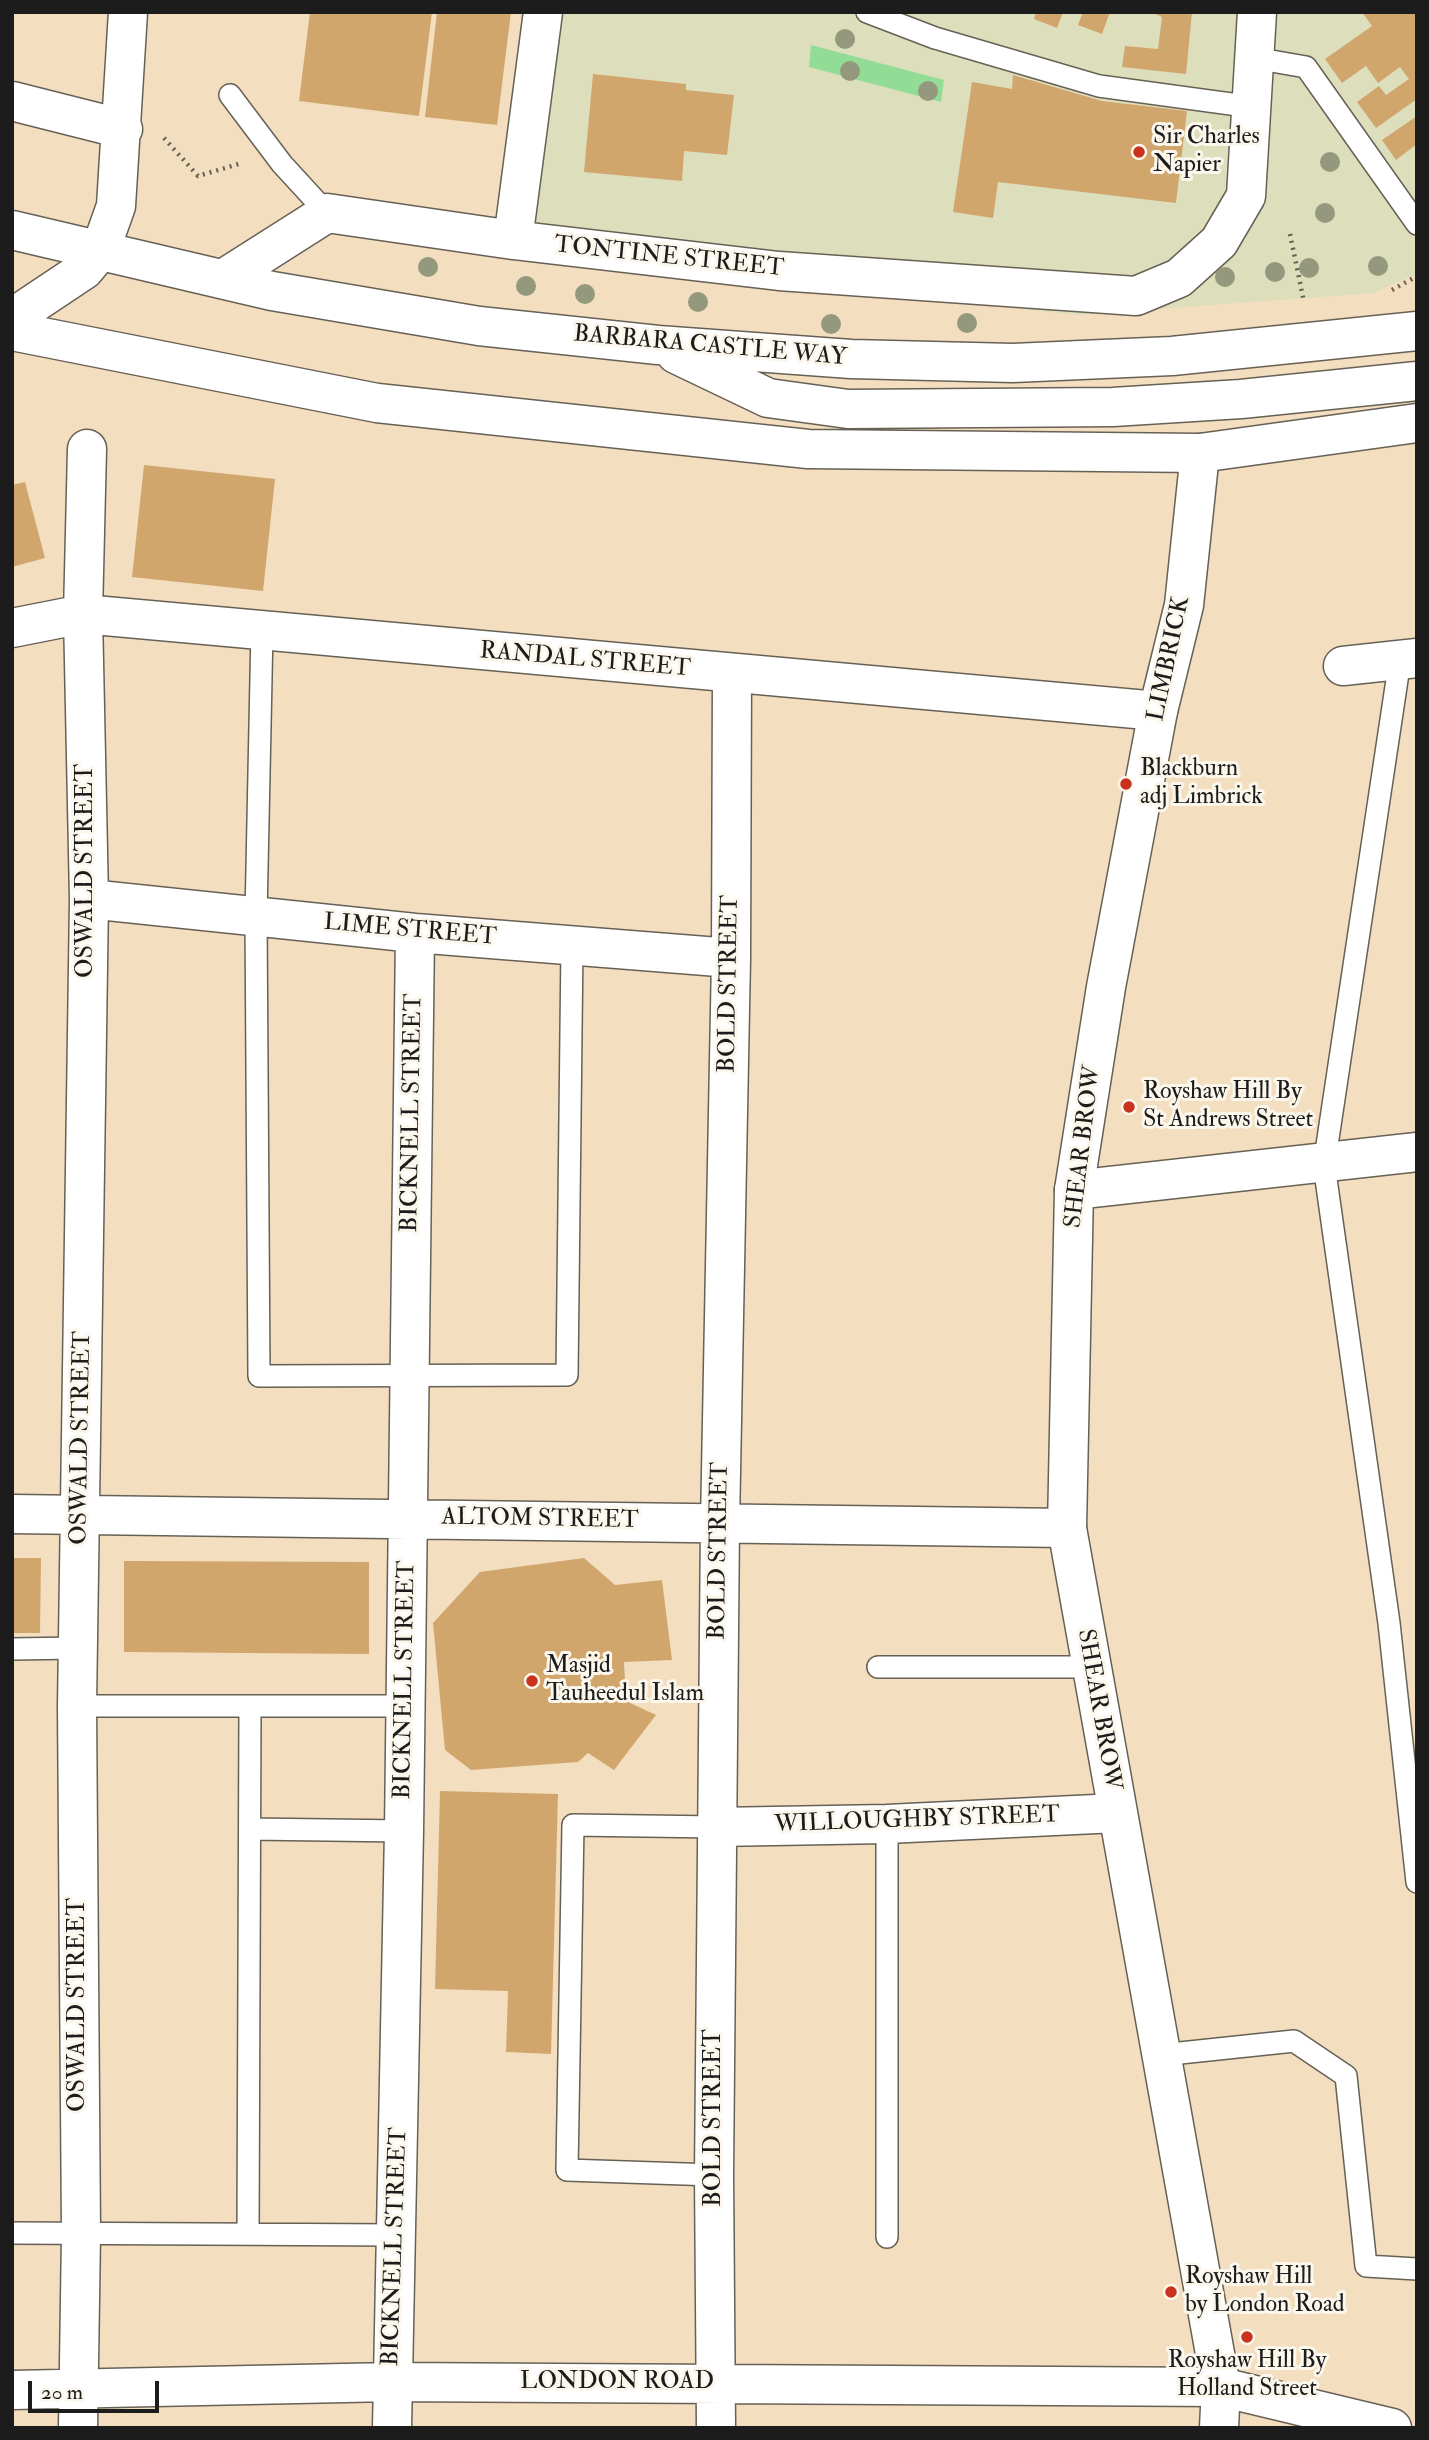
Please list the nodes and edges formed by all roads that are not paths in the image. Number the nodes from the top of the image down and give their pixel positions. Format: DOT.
graph roads {
  1 [pos="128,12"];
  2 [pos="543,12"];
  3 [pos="867,12"];
  4 [pos="1258,12"];
  5 [pos="1254,58"];
  6 [pos="230,95"];
  7 [pos="12,101"];
  8 [pos="1254,107"];
  9 [pos="123,129"];
  10 [pos="327,213"];
  11 [pos="1417,224"];
  12 [pos="12,230"];
  13 [pos="513,240"];
  14 [pos="100,251"];
  15 [pos="223,279"];
  16 [pos="12,318"];
  17 [pos="12,331"];
  18 [pos="1409,331"];
  19 [pos="658,345"];
  20 [pos="1417,381"];
  21 [pos="1417,423"];
  22 [pos="87,449"];
  23 [pos="1200,453"];
  24 [pos="83,614"];
  25 [pos="12,628"];
  26 [pos="262,630"];
  27 [pos="1409,659"];
  28 [pos="1343,666"];
  29 [pos="732,674"];
  30 [pos="1158,711"];
  31 [pos="89,899"];
  32 [pos="256,916"];
  33 [pos="415,933"];
  34 [pos="572,945"];
  35 [pos="731,958"];
  36 [pos="1106,987"];
  37 [pos="1417,1152"];
  38 [pos="1324,1165"];
  39 [pos="1074,1191"];
  40 [pos="411,1375"];
  41 [pos="82,1513"];
  42 [pos="12,1514"];
  43 [pos="407,1517"];
  44 [pos="720,1523"];
  45 [pos="1067,1528"];
  46 [pos="78,1648"];
  47 [pos="12,1649"];
  48 [pos="878,1667"];
  49 [pos="1090,1667"];
  50 [pos="77,1706"];
  51 [pos="250,1706"];
  52 [pos="406,1706"];
  53 [pos="1117,1813"];
  54 [pos="887,1824"];
  55 [pos="717,1827"];
  56 [pos="250,1829"];
  57 [pos="404,1831"];
  58 [pos="1417,1882"];
  59 [pos="1161,2055"];
  60 [pos="714,2175"];
  61 [pos="12,2233"];
  62 [pos="80,2234"];
  63 [pos="248,2234"];
  64 [pos="397,2235"];
  65 [pos="887,2237"];
  66 [pos="1417,2269"];
  67 [pos="392,2382"];
  68 [pos="717,2384"];
  69 [pos="1221,2387"];
  70 [pos="12,2390"];
  71 [pos="77,2390"];
  72 [pos="78,2428"];
  73 [pos="392,2428"];
  74 [pos="716,2428"];
  75 [pos="1219,2428"];
  76 [pos="1392,2428"];
  1 -- 9 [label="main road"];
  2 -- 13 [label="main road"];
  3 -- 8 [label="lane"];
  4 -- 5 [label="main road"];
  5 -- 8 [label="main road"];
  5 -- 11 [label="lane"];
  6 -- 10 [label="lane"];
  7 -- 9 [label="main road"];
  8 -- 13 [label="main road, TONTINE STREET"];
  9 -- 14 [label="main road"];
  10 -- 13 [label="main road, TONTINE STREET"];
  10 -- 15 [label="main road"];
  12 -- 14 [label="main road, BARBARA CASTLE WAY"];
  14 -- 15 [label="main road, BARBARA CASTLE WAY"];
  14 -- 16 [label="main road"];
  15 -- 19 [label="main road, BARBARA CASTLE WAY"];
  17 -- 23 [label="main road"];
  18 -- 19 [label="main road, BARBARA CASTLE WAY"];
  19 -- 20 [label="main road"];
  21 -- 23 [label="main road"];
  22 -- 24 [label="main road, OSWALD STREET"];
  23 -- 30 [label="main road, LIMBRICK"];
  24 -- 25 [label="main road, RANDAL STREET"];
  24 -- 26 [label="main road, RANDAL STREET"];
  24 -- 31 [label="main road, OSWALD STREET"];
  26 -- 29 [label="main road, RANDAL STREET"];
  26 -- 32 [label="lane"];
  27 -- 28 [label="main road"];
  27 -- 38 [label="lane"];
  29 -- 30 [label="main road, RANDAL STREET"];
  29 -- 35 [label="main road, BOLD STREET"];
  30 -- 36 [label="main road, LIMBRICK"];
  31 -- 32 [label="main road, LIME STREET"];
  31 -- 41 [label="main road, OSWALD STREET"];
  32 -- 33 [label="main road, LIME STREET"];
  32 -- 40 [label="lane"];
  33 -- 34 [label="main road, LIME STREET"];
  33 -- 40 [label="main road, BICKNELL STREET"];
  34 -- 35 [label="main road, LIME STREET"];
  34 -- 40 [label="lane"];
  35 -- 44 [label="main road, BOLD STREET"];
  36 -- 39 [label="main road, SHEAR BROW"];
  37 -- 38 [label="main road"];
  38 -- 39 [label="main road"];
  38 -- 58 [label="lane"];
  39 -- 45 [label="main road, SHEAR BROW"];
  40 -- 43 [label="main road, BICKNELL STREET"];
  41 -- 42 [label="main road, ALTOM STREET"];
  41 -- 43 [label="main road, ALTOM STREET"];
  41 -- 46 [label="main road, OSWALD STREET"];
  43 -- 44 [label="main road, ALTOM STREET"];
  43 -- 52 [label="main road, BICKNELL STREET"];
  44 -- 45 [label="main road, ALTOM STREET"];
  44 -- 55 [label="main road, BOLD STREET"];
  45 -- 49 [label="main road, SHEAR BROW"];
  46 -- 47 [label="lane"];
  46 -- 50 [label="main road, OSWALD STREET"];
  48 -- 49 [label="lane"];
  49 -- 53 [label="main road, SHEAR BROW"];
  50 -- 51 [label="lane"];
  50 -- 62 [label="main road, OSWALD STREET"];
  51 -- 52 [label="lane"];
  51 -- 56 [label="lane"];
  52 -- 57 [label="main road, BICKNELL STREET"];
  53 -- 54 [label="main road, WILLOUGHBY STREET"];
  53 -- 59 [label="main road, SHEAR BROW"];
  54 -- 55 [label="main road, WILLOUGHBY STREET"];
  54 -- 65 [label="lane"];
  55 -- 60 [label="main road, BOLD STREET"];
  55 -- 60 [label="lane"];
  56 -- 57 [label="lane"];
  56 -- 63 [label="lane"];
  57 -- 64 [label="main road, BICKNELL STREET"];
  59 -- 66 [label="lane"];
  59 -- 69 [label="main road, SHEAR BROW"];
  60 -- 68 [label="main road, BOLD STREET"];
  61 -- 62 [label="lane"];
  62 -- 63 [label="lane"];
  62 -- 71 [label="main road, OSWALD STREET"];
  63 -- 64 [label="lane"];
  64 -- 67 [label="main road, BICKNELL STREET"];
  67 -- 68 [label="main road, LONDON ROAD"];
  67 -- 71 [label="main road, LONDON ROAD"];
  67 -- 73 [label="main road, BICKNELL STREET"];
  68 -- 69 [label="main road, LONDON ROAD"];
  68 -- 74 [label="main road, BOLD STREET"];
  69 -- 75 [label="main road, SHEAR BROW"];
  69 -- 76 [label="main road, LONDON ROAD"];
  70 -- 71 [label="main road, LONDON ROAD"];
  71 -- 72 [label="main road, OSWALD STREET"];
}
